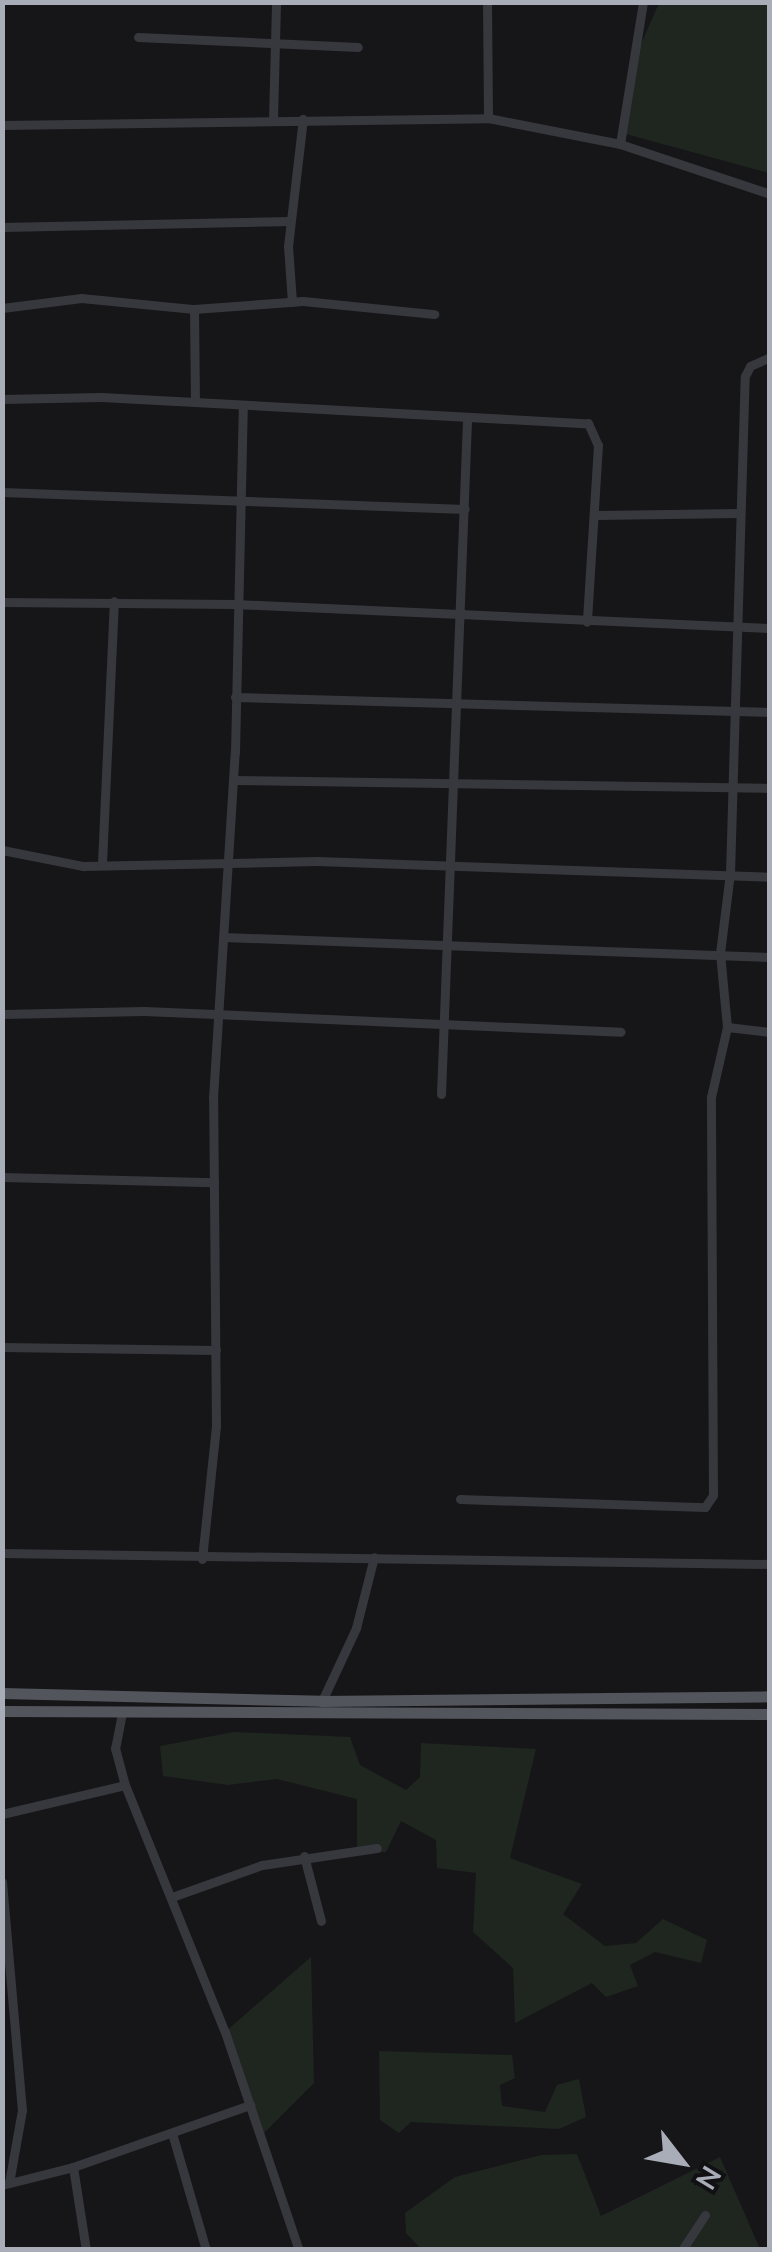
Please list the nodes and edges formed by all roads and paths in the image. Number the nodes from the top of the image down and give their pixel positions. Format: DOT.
graph roads {
  1 [pos="276,2"];
  2 [pos="487,2"];
  3 [pos="643,2"];
  4 [pos="138,38"];
  5 [pos="276,40"];
  6 [pos="358,47"];
  7 [pos="488,118"];
  8 [pos="273,119"];
  9 [pos="304,119"];
  10 [pos="2,125"];
  11 [pos="620,144"];
  12 [pos="770,194"];
  13 [pos="290,222"];
  14 [pos="2,227"];
  15 [pos="292,302"];
  16 [pos="2,308"];
  17 [pos="194,309"];
  18 [pos="434,314"];
  19 [pos="770,356"];
  20 [pos="2,399"];
  21 [pos="195,402"];
  22 [pos="243,408"];
  23 [pos="467,419"];
  24 [pos="2,492"];
  25 [pos="239,504"];
  26 [pos="465,509"];
  27 [pos="740,513"];
  28 [pos="596,515"];
  29 [pos="114,601"];
  30 [pos="2,602"];
  31 [pos="235,604"];
  32 [pos="463,618"];
  33 [pos="587,622"];
  34 [pos="735,623"];
  35 [pos="770,628"];
  36 [pos="234,697"];
  37 [pos="459,704"];
  38 [pos="731,710"];
  39 [pos="770,712"];
  40 [pos="233,780"];
  41 [pos="454,780"];
  42 [pos="728,788"];
  43 [pos="770,788"];
  44 [pos="2,850"];
  45 [pos="227,860"];
  46 [pos="102,862"];
  47 [pos="448,864"];
  48 [pos="730,873"];
  49 [pos="770,876"];
  50 [pos="222,938"];
  51 [pos="447,943"];
  52 [pos="720,953"];
  53 [pos="770,957"];
  54 [pos="2,1014"];
  55 [pos="219,1015"];
  56 [pos="444,1026"];
  57 [pos="728,1028"];
  58 [pos="622,1032"];
  59 [pos="770,1032"];
  60 [pos="441,1094"];
  61 [pos="2,1177"];
  62 [pos="214,1182"];
  63 [pos="2,1347"];
  64 [pos="216,1350"];
  65 [pos="460,1500"];
  66 [pos="2,1553"];
  67 [pos="374,1556"];
  68 [pos="202,1559"];
  69 [pos="770,1564"];
  70 [pos="2,1694"];
  71 [pos="770,1696"];
  72 [pos="322,1701"];
  73 [pos="2,1711"];
  74 [pos="122,1712"];
  75 [pos="770,1714"];
  76 [pos="124,1786"];
  77 [pos="2,1814"];
  78 [pos="377,1848"];
  79 [pos="304,1856"];
  80 [pos="2,1882"];
  81 [pos="172,1897"];
  82 [pos="321,1921"];
  83 [pos="250,2105"];
  84 [pos="172,2134"];
  85 [pos="72,2168"];
  86 [pos="6,2184"];
  87 [pos="705,2215"];
  88 [pos="86,2250"];
  89 [pos="206,2250"];
  90 [pos="299,2250"];
  91 [pos="682,2250"];
  1 -- 5 [label="street"];
  2 -- 7 [label="street"];
  3 -- 11 [label="street"];
  4 -- 5 [label="street"];
  5 -- 6 [label="street"];
  5 -- 8 [label="street"];
  7 -- 9 [label="street"];
  7 -- 11 [label="street"];
  8 -- 9 [label="street"];
  8 -- 10 [label="street"];
  9 -- 13 [label="street"];
  11 -- 12 [label="street"];
  13 -- 14 [label="street"];
  13 -- 15 [label="street"];
  15 -- 17 [label="street"];
  15 -- 18 [label="street"];
  16 -- 17 [label="street"];
  17 -- 21 [label="street"];
  19 -- 27 [label="street"];
  20 -- 21 [label="street"];
  21 -- 22 [label="street"];
  22 -- 23 [label="street"];
  22 -- 25 [label="street"];
  23 -- 26 [label="street"];
  23 -- 28 [label="street"];
  24 -- 25 [label="street"];
  25 -- 26 [label="street"];
  25 -- 31 [label="street"];
  26 -- 32 [label="street"];
  27 -- 28 [label="street"];
  27 -- 34 [label="street"];
  28 -- 33 [label="street"];
  29 -- 30 [label="street"];
  29 -- 31 [label="street"];
  29 -- 46 [label="street"];
  31 -- 32 [label="street"];
  31 -- 36 [label="street"];
  32 -- 33 [label="street"];
  32 -- 37 [label="street"];
  33 -- 34 [label="street"];
  34 -- 35 [label="street"];
  34 -- 38 [label="street"];
  36 -- 37 [label="street"];
  36 -- 40 [label="street"];
  37 -- 38 [label="street"];
  37 -- 41 [label="street"];
  38 -- 39 [label="street"];
  38 -- 42 [label="street"];
  40 -- 41 [label="street"];
  40 -- 45 [label="street"];
  41 -- 42 [label="street"];
  41 -- 47 [label="street"];
  42 -- 43 [label="street"];
  42 -- 48 [label="street"];
  44 -- 46 [label="street"];
  45 -- 46 [label="street"];
  45 -- 47 [label="street"];
  45 -- 50 [label="street"];
  47 -- 48 [label="street"];
  47 -- 51 [label="street"];
  48 -- 49 [label="street"];
  48 -- 52 [label="street"];
  50 -- 51 [label="street"];
  50 -- 55 [label="street"];
  51 -- 52 [label="street"];
  51 -- 56 [label="street"];
  52 -- 53 [label="street"];
  52 -- 57 [label="street"];
  54 -- 55 [label="street"];
  55 -- 56 [label="street"];
  55 -- 62 [label="street"];
  56 -- 58 [label="street"];
  56 -- 60 [label="street"];
  57 -- 59 [label="street"];
  57 -- 65 [label="street"];
  61 -- 62 [label="street"];
  62 -- 64 [label="street"];
  63 -- 64 [label="street"];
  64 -- 68 [label="street"];
  66 -- 68 [label="street"];
  67 -- 68 [label="street"];
  67 -- 69 [label="street"];
  67 -- 72 [label="street"];
  70 -- 72 [label="main road"];
  71 -- 72 [label="main road"];
  73 -- 74 [label="main road"];
  74 -- 75 [label="main road"];
  74 -- 76 [label="street"];
  76 -- 77 [label="street"];
  76 -- 81 [label="street"];
  78 -- 79 [label="street"];
  79 -- 81 [label="street"];
  79 -- 82 [label="street"];
  80 -- 86 [label="street"];
  81 -- 83 [label="street"];
  83 -- 84 [label="street"];
  83 -- 90 [label="street"];
  84 -- 85 [label="street"];
  84 -- 89 [label="street"];
  85 -- 86 [label="street"];
  85 -- 88 [label="street"];
  87 -- 91 [label="street"];
}
